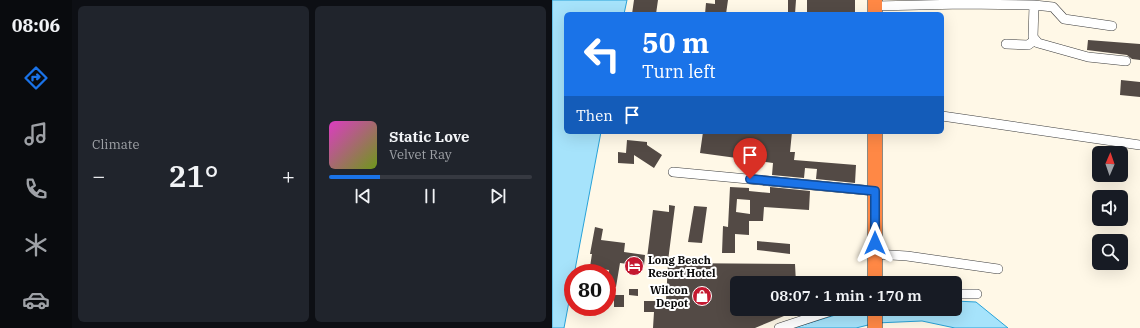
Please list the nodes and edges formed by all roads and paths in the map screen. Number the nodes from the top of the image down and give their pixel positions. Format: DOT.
graph roads {
  1 [pos="1034,5"];
  2 [pos="875,7"];
  3 [pos="1112,26"];
  4 [pos="1035,40"];
  5 [pos="1006,44"];
  6 [pos="1126,61"];
  7 [pos="944,116"];
  8 [pos="875,134"];
  9 [pos="1140,145"];
  10 [pos="673,172"];
  11 [pos="875,191"];
  12 [pos="875,254"];
  13 [pos="998,269"];
  14 [pos="875,276"];
  15 [pos="962,294"];
  16 [pos="977,294"];
  17 [pos="816,316"];
  18 [pos="875,316"];
  19 [pos="779,328"];
  20 [pos="875,328"];
  1 -- 2 [label="street"];
  1 -- 3 [label="street"];
  1 -- 4 [label="street"];
  4 -- 5 [label="street"];
  4 -- 6 [label="street"];
  7 -- 9 [label="street"];
  8 -- 11 [label="highway"];
  10 -- 11 [label="street"];
  11 -- 12 [label="highway"];
  12 -- 13 [label="street"];
  12 -- 14 [label="highway"];
  15 -- 16 [label="street"];
  17 -- 19 [label="street"];
  18 -- 20 [label="highway"];
}
